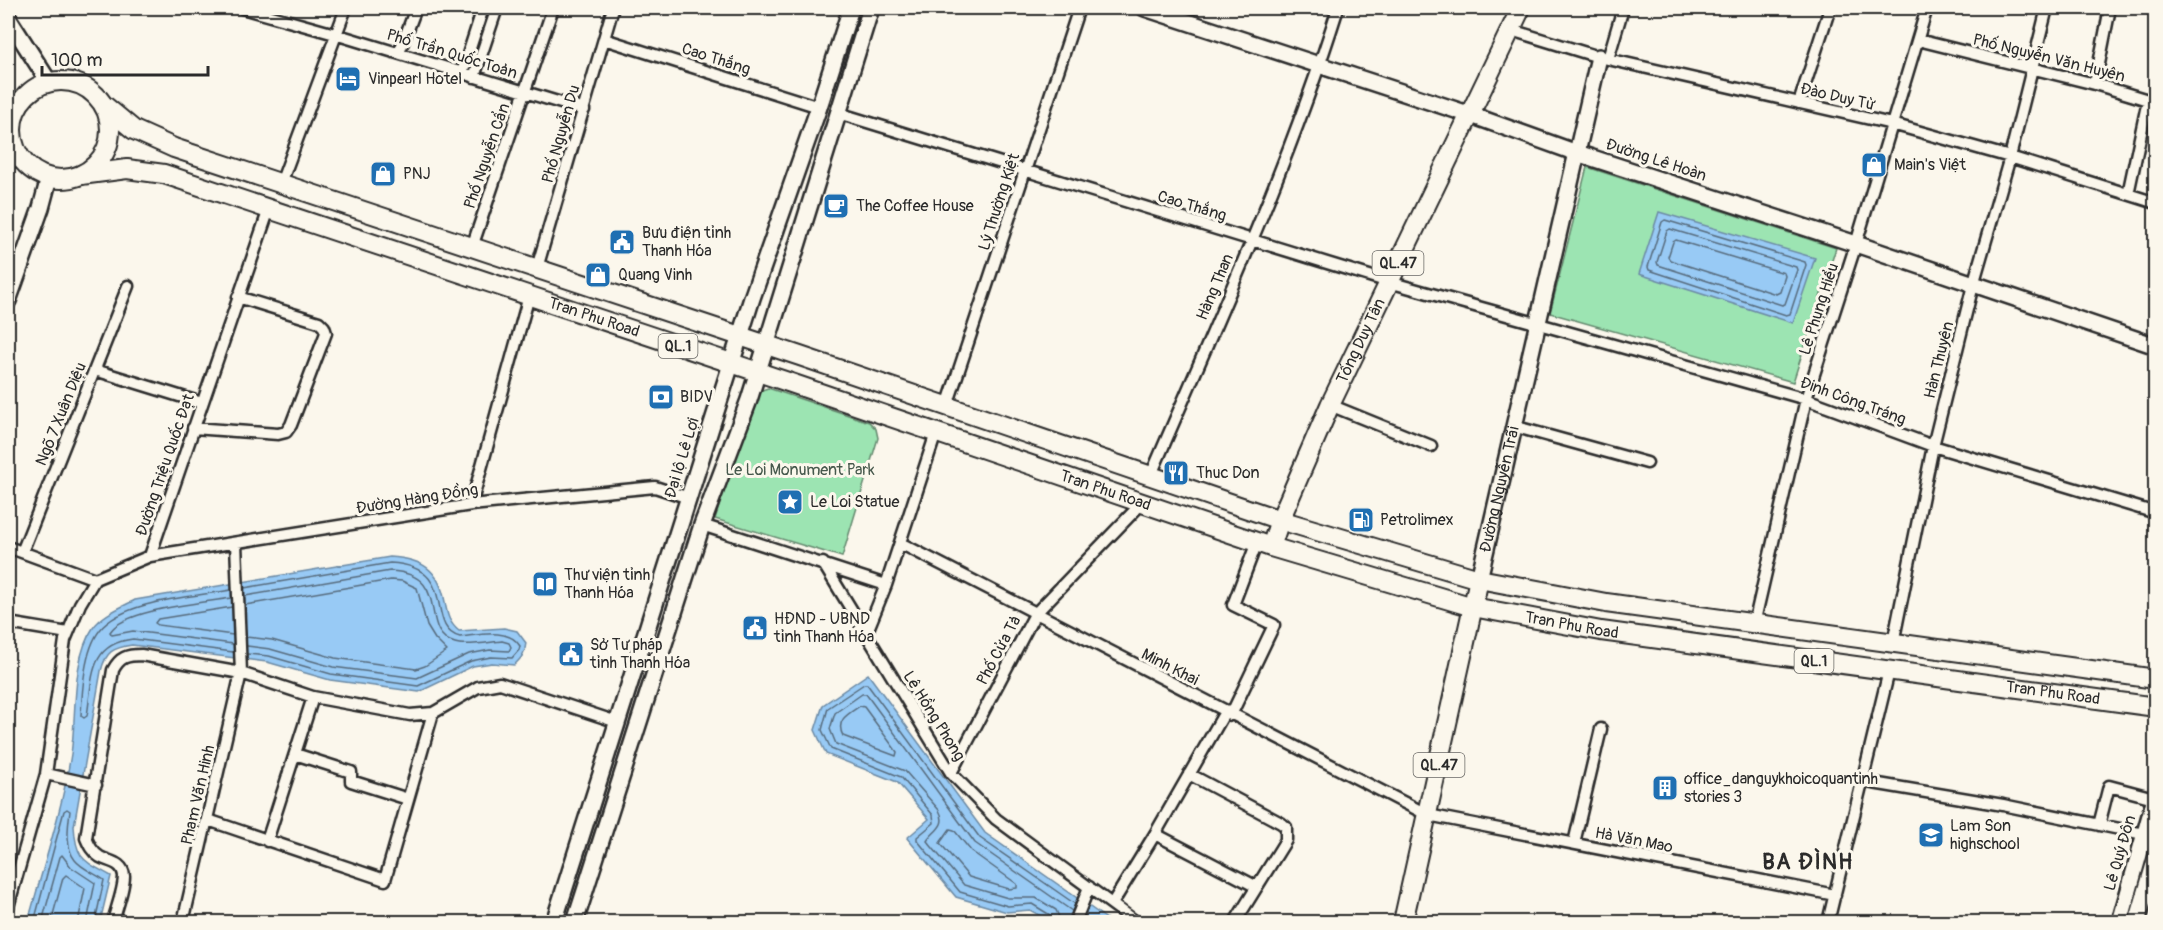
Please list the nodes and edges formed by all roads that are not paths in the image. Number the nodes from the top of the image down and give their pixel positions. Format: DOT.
graph roads {
  1 [pos="242,8"];
  2 [pos="346,8"];
  3 [pos="416,8"];
  4 [pos="483,8"];
  5 [pos="497,8"];
  6 [pos="553,8"];
  7 [pos="613,8"];
  8 [pos="852,8"];
  9 [pos="872,8"];
  10 [pos="1079,8"];
  11 [pos="1145,8"];
  12 [pos="1338,8"];
  13 [pos="1521,8"];
  14 [pos="1623,8"];
  15 [pos="1830,8"];
  16 [pos="1927,8"];
  17 [pos="2046,8"];
  18 [pos="2110,8"];
  19 [pos="273,12"];
  20 [pos="8,18"];
  21 [pos="1511,30"];
  22 [pos="335,34"];
  23 [pos="604,39"];
  24 [pos="1918,40"];
  25 [pos="399,53"];
  26 [pos="1604,58"];
  27 [pos="1320,66"];
  28 [pos="2032,68"];
  29 [pos="462,73"];
  30 [pos="474,77"];
  31 [pos="49,82"];
  32 [pos="2095,84"];
  33 [pos="525,92"];
  34 [pos="1799,103"];
  35 [pos="15,104"];
  36 [pos="105,106"];
  37 [pos="819,107"];
  38 [pos="584,110"];
  39 [pos="838,113"];
  40 [pos="1471,115"];
  41 [pos="1892,124"];
  42 [pos="1577,153"];
  43 [pos="2010,157"];
  44 [pos="15,158"];
  45 [pos="1024,172"];
  46 [pos="81,175"];
  47 [pos="49,178"];
  48 [pos="281,183"];
  49 [pos="2128,194"];
  50 [pos="2156,203"];
  51 [pos="269,209"];
  52 [pos="408,225"];
  53 [pos="1251,240"];
  54 [pos="1856,244"];
  55 [pos="472,247"];
  56 [pos="398,252"];
  57 [pos="537,268"];
  58 [pos="1389,282"];
  59 [pos="10,284"];
  60 [pos="1973,285"];
  61 [pos="128,286"];
  62 [pos="529,296"];
  63 [pos="238,297"];
  64 [pos="8,301"];
  65 [pos="1538,324"];
  66 [pos="740,336"];
  67 [pos="766,345"];
  68 [pos="2156,346"];
  69 [pos="731,363"];
  70 [pos="94,370"];
  71 [pos="758,372"];
  72 [pos="1806,399"];
  73 [pos="202,403"];
  74 [pos="1330,405"];
  75 [pos="947,406"];
  76 [pos="1513,426"];
  77 [pos="193,428"];
  78 [pos="936,433"];
  79 [pos="1431,446"];
  80 [pos="1933,446"];
  81 [pos="1647,463"];
  82 [pos="1151,476"];
  83 [pos="689,498"];
  84 [pos="1143,503"];
  85 [pos="471,505"];
  86 [pos="2156,513"];
  87 [pos="1280,520"];
  88 [pos="702,525"];
  89 [pos="236,543"];
  90 [pos="900,543"];
  91 [pos="1264,545"];
  92 [pos="8,547"];
  93 [pos="22,552"];
  94 [pos="150,556"];
  95 [pos="823,563"];
  96 [pos="96,579"];
  97 [pos="1479,579"];
  98 [pos="886,585"];
  99 [pos="1473,607"];
  100 [pos="1035,614"];
  101 [pos="8,623"];
  102 [pos="1754,624"];
  103 [pos="68,633"];
  104 [pos="866,634"];
  105 [pos="1893,643"];
  106 [pos="1889,671"];
  107 [pos="241,673"];
  108 [pos="2156,679"];
  109 [pos="313,697"];
  110 [pos="2156,707"];
  111 [pos="433,713"];
  112 [pos="1228,713"];
  113 [pos="617,722"];
  114 [pos="1601,729"];
  115 [pos="295,754"];
  116 [pos="951,773"];
  117 [pos="46,774"];
  118 [pos="1189,774"];
  119 [pos="1861,781"];
  120 [pos="96,785"];
  121 [pos="2155,796"];
  122 [pos="408,799"];
  123 [pos="590,809"];
  124 [pos="609,815"];
  125 [pos="1428,815"];
  126 [pos="208,820"];
  127 [pos="2099,825"];
  128 [pos="1155,834"];
  129 [pos="2144,834"];
  130 [pos="267,841"];
  131 [pos="1574,843"];
  132 [pos="2156,858"];
  133 [pos="1089,887"];
  134 [pos="1257,887"];
  135 [pos="1835,895"];
  136 [pos="1112,904"];
  137 [pos="8,907"];
  138 [pos="113,922"];
  139 [pos="183,922"];
  140 [pos="554,922"];
  141 [pos="574,922"];
  142 [pos="1075,922"];
  143 [pos="1136,922"];
  144 [pos="1235,922"];
  145 [pos="1403,922"];
  146 [pos="1828,922"];
  147 [pos="2120,922"];
  148 [pos="2137,922"];
  1 -- 19 [label="street, Phố Trần Quốc Toản"];
  2 -- 22 [label="street"];
  3 -- 25 [label="street"];
  4 -- 29 [label="street"];
  5 -- 30 [label="street"];
  6 -- 33 [label="street, Phố Nguyễn Cẩn"];
  7 -- 23 [label="street, Phố Nguyễn Du"];
  8 -- 37 [label="main road, Đại lộ Lê Lợi"];
  9 -- 39 [label="main road"];
  10 -- 45 [label="street, Lý Thường Kiệt"];
  11 -- 27 [label="main road, Đường Lê Hoàn"];
  12 -- 27 [label="street, Hàng Than"];
  13 -- 21 [label="highway, Tống Duy Tân / QL.47"];
  14 -- 26 [label="street"];
  15 -- 34 [label="street"];
  16 -- 24 [label="street, Lê Phụng Hiểu"];
  17 -- 28 [label="street, Hàn Thuyên"];
  18 -- 32 [label="street"];
  19 -- 22 [label="street, Phố Trần Quốc Toản"];
  20 -- 31 [label="main road"];
  21 -- 26 [label="street, Đào Duy Từ"];
  21 -- 40 [label="highway, Tống Duy Tân / QL.47"];
  22 -- 25 [label="street, Phố Trần Quốc Toản"];
  22 -- 48 [label="street"];
  23 -- 37 [label="street, Cao Thắng"];
  23 -- 38 [label="street, Phố Nguyễn Du"];
  24 -- 28 [label="street, Phố Nguyễn Văn Huyên"];
  24 -- 41 [label="street, Lê Phụng Hiểu"];
  25 -- 29 [label="street, Phố Trần Quốc Toản"];
  26 -- 34 [label="street, Đào Duy Từ"];
  26 -- 42 [label="main road, Đường Nguyễn Trãi"];
  27 -- 40 [label="main road, Đường Lê Hoàn"];
  27 -- 53 [label="street, Hàng Than"];
  28 -- 32 [label="street, Phố Nguyễn Văn Huyên"];
  28 -- 43 [label="street, Hàn Thuyên"];
  29 -- 30 [label="street, Phố Trần Quốc Toản"];
  30 -- 33 [label="street, Phố Trần Quốc Toản"];
  31 -- 35 [label="highway"];
  31 -- 36 [label="highway"];
  32 -- 49 [label="street, Phố Nguyễn Văn Huyên"];
  33 -- 38 [label="street, Phố Trần Quốc Toản"];
  33 -- 55 [label="street, Phố Nguyễn Cẩn"];
  34 -- 41 [label="street, Đào Duy Từ"];
  35 -- 44 [label="highway"];
  36 -- 46 [label="highway"];
  36 -- 48 [label="highway, Tran Phu Road / QL.1"];
  37 -- 66 [label="main road, Đại lộ Lê Lợi"];
  38 -- 57 [label="street, Phố Nguyễn Du"];
  39 -- 45 [label="street, Cao Thắng"];
  39 -- 67 [label="main road"];
  40 -- 42 [label="main road, Đường Lê Hoàn"];
  40 -- 58 [label="highway, Tống Duy Tân / QL.47"];
  41 -- 43 [label="street, Đào Duy Từ"];
  41 -- 54 [label="street, Lê Phụng Hiểu"];
  42 -- 54 [label="main road, Đường Lê Hoàn"];
  42 -- 65 [label="main road, Đường Nguyễn Trãi"];
  43 -- 49 [label="street, Đào Duy Từ"];
  43 -- 60 [label="street, Hàn Thuyên"];
  44 -- 47 [label="highway"];
  45 -- 53 [label="street, Cao Thắng"];
  45 -- 75 [label="street, Lý Thường Kiệt"];
  46 -- 47 [label="highway"];
  46 -- 51 [label="highway, Tran Phu Road / QL.1"];
  47 -- 59 [label="main road"];
  48 -- 52 [label="highway, Tran Phu Road / QL.1"];
  49 -- 50 [label="street, Đào Duy Từ"];
  51 -- 56 [label="highway, Tran Phu Road / QL.1"];
  51 -- 63 [label="street, Đường Triệu Quốc Đạt"];
  52 -- 55 [label="highway, Tran Phu Road / QL.1"];
  52 -- 56 [label="highway"];
  53 -- 58 [label="street, Cao Thắng"];
  53 -- 82 [label="street, Hàng Than"];
  54 -- 60 [label="main road, Đường Lê Hoàn"];
  54 -- 72 [label="street, Lê Phụng Hiểu"];
  55 -- 57 [label="highway, Tran Phu Road / QL.1"];
  56 -- 62 [label="highway, Tran Phu Road / QL.1"];
  57 -- 66 [label="highway, Tran Phu Road / QL.1"];
  58 -- 65 [label="street, Cao Thắng"];
  58 -- 74 [label="highway, Tống Duy Tân / QL.47"];
  59 -- 64 [label="main road"];
  60 -- 68 [label="main road, Đường Lê Hoàn"];
  60 -- 80 [label="street, Hàn Thuyên"];
  61 -- 70 [label="street, Ngõ 7 Xuân Diệu"];
  62 -- 69 [label="highway, Tran Phu Road / QL.1"];
  62 -- 85 [label="street"];
  63 -- 73 [label="street, Đường Triệu Quốc Đạt"];
  63 -- 77 [label="street"];
  65 -- 72 [label="street, Đinh Công Tráng"];
  65 -- 76 [label="main road, Đường Nguyễn Trãi"];
  66 -- 67 [label="highway, Tran Phu Road / QL.1"];
  66 -- 69 [label="main road, Đại lộ Lê Lợi"];
  67 -- 71 [label="main road"];
  67 -- 75 [label="highway, Tran Phu Road / QL.1"];
  69 -- 71 [label="highway, Tran Phu Road / QL.1"];
  69 -- 83 [label="main road, Đại lộ Lê Lợi"];
  70 -- 73 [label="street"];
  70 -- 93 [label="street, Ngõ 7 Xuân Diệu"];
  71 -- 78 [label="highway, Tran Phu Road / QL.1"];
  71 -- 88 [label="main road"];
  72 -- 80 [label="street, Đinh Công Tráng"];
  72 -- 102 [label="street, Lê Phụng Hiểu"];
  73 -- 77 [label="street, Đường Triệu Quốc Đạt"];
  74 -- 79 [label="street"];
  74 -- 87 [label="highway, Tống Duy Tân / QL.47"];
  75 -- 82 [label="highway, Tran Phu Road / QL.1"];
  76 -- 81 [label="street"];
  76 -- 97 [label="main road, Đường Nguyễn Trãi"];
  77 -- 94 [label="street, Đường Triệu Quốc Đạt"];
  78 -- 84 [label="highway, Tran Phu Road / QL.1"];
  78 -- 90 [label="street"];
  80 -- 86 [label="street, Đinh Công Tráng"];
  80 -- 105 [label="street, Hàn Thuyên"];
  82 -- 84 [label="highway"];
  82 -- 87 [label="highway, Tran Phu Road / QL.1"];
  83 -- 85 [label="street, Đường Hàng Đồng"];
  83 -- 113 [label="main road, Đại lộ Lê Lợi"];
  84 -- 91 [label="highway, Tran Phu Road / QL.1"];
  84 -- 100 [label="street, Phố Cửa Tả"];
  85 -- 89 [label="street, Đường Hàng Đồng"];
  87 -- 91 [label="highway, Tống Duy Tân / QL.47"];
  87 -- 97 [label="highway, Tran Phu Road / QL.1"];
  88 -- 95 [label="street"];
  88 -- 124 [label="main road"];
  89 -- 94 [label="street, Đường Hàng Đồng"];
  89 -- 107 [label="street, Phạm Văn Hinh"];
  90 -- 98 [label="street"];
  90 -- 100 [label="street, Minh Khai"];
  91 -- 99 [label="highway, Tran Phu Road / QL.1"];
  91 -- 112 [label="street"];
  92 -- 93 [label="street"];
  93 -- 96 [label="street"];
  94 -- 96 [label="street, Đường Triệu Quốc Đạt"];
  95 -- 98 [label="street"];
  95 -- 104 [label="street, Lê Hồng Phong"];
  96 -- 103 [label="street"];
  97 -- 99 [label="highway, Đường Nguyễn Trãi / QL.47"];
  97 -- 102 [label="highway, Tran Phu Road / QL.1"];
  98 -- 104 [label="street"];
  99 -- 106 [label="highway, Tran Phu Road / QL.1"];
  99 -- 125 [label="highway, Đường Nguyễn Trãi / QL.47"];
  100 -- 112 [label="street, Minh Khai"];
  100 -- 116 [label="street, Phố Cửa Tả"];
  101 -- 103 [label="street"];
  102 -- 105 [label="highway, Tran Phu Road / QL.1"];
  103 -- 117 [label="street"];
  104 -- 116 [label="street, Lê Hồng Phong"];
  105 -- 106 [label="highway"];
  105 -- 108 [label="highway, Tran Phu Road / QL.1"];
  106 -- 110 [label="highway, Tran Phu Road / QL.1"];
  106 -- 119 [label="street"];
  107 -- 109 [label="street"];
  107 -- 120 [label="street"];
  107 -- 126 [label="street, Phạm Văn Hinh"];
  109 -- 111 [label="street"];
  109 -- 115 [label="street"];
  111 -- 113 [label="street"];
  111 -- 122 [label="street"];
  112 -- 118 [label="street"];
  112 -- 125 [label="street, Minh Khai"];
  113 -- 123 [label="main road, Đại lộ Lê Lợi"];
  114 -- 131 [label="street"];
  115 -- 122 [label="street"];
  115 -- 130 [label="street"];
  116 -- 133 [label="street, Lê Hồng Phong"];
  117 -- 120 [label="street"];
  117 -- 137 [label="street"];
  118 -- 128 [label="street"];
  118 -- 134 [label="street"];
  119 -- 127 [label="street"];
  119 -- 135 [label="street"];
  120 -- 138 [label="street"];
  121 -- 127 [label="street"];
  121 -- 129 [label="main road, Lê Quý Đôn"];
  122 -- 130 [label="street"];
  123 -- 124 [label="main road"];
  123 -- 140 [label="main road, Đại lộ Lê Lợi"];
  124 -- 141 [label="main road"];
  125 -- 131 [label="street, Hà Văn Mao"];
  125 -- 145 [label="highway, Đường Nguyễn Trãi / QL.47"];
  126 -- 130 [label="street"];
  126 -- 139 [label="street, Phạm Văn Hinh"];
  127 -- 129 [label="street"];
  128 -- 134 [label="street"];
  128 -- 136 [label="street"];
  129 -- 147 [label="main road, Lê Quý Đôn"];
  131 -- 135 [label="street, Hà Văn Mao"];
  132 -- 148 [label="main road"];
  133 -- 136 [label="street, Lê Hồng Phong"];
  133 -- 142 [label="street"];
  134 -- 144 [label="street"];
  135 -- 146 [label="street"];
  136 -- 143 [label="street, Lê Hồng Phong"];
}
